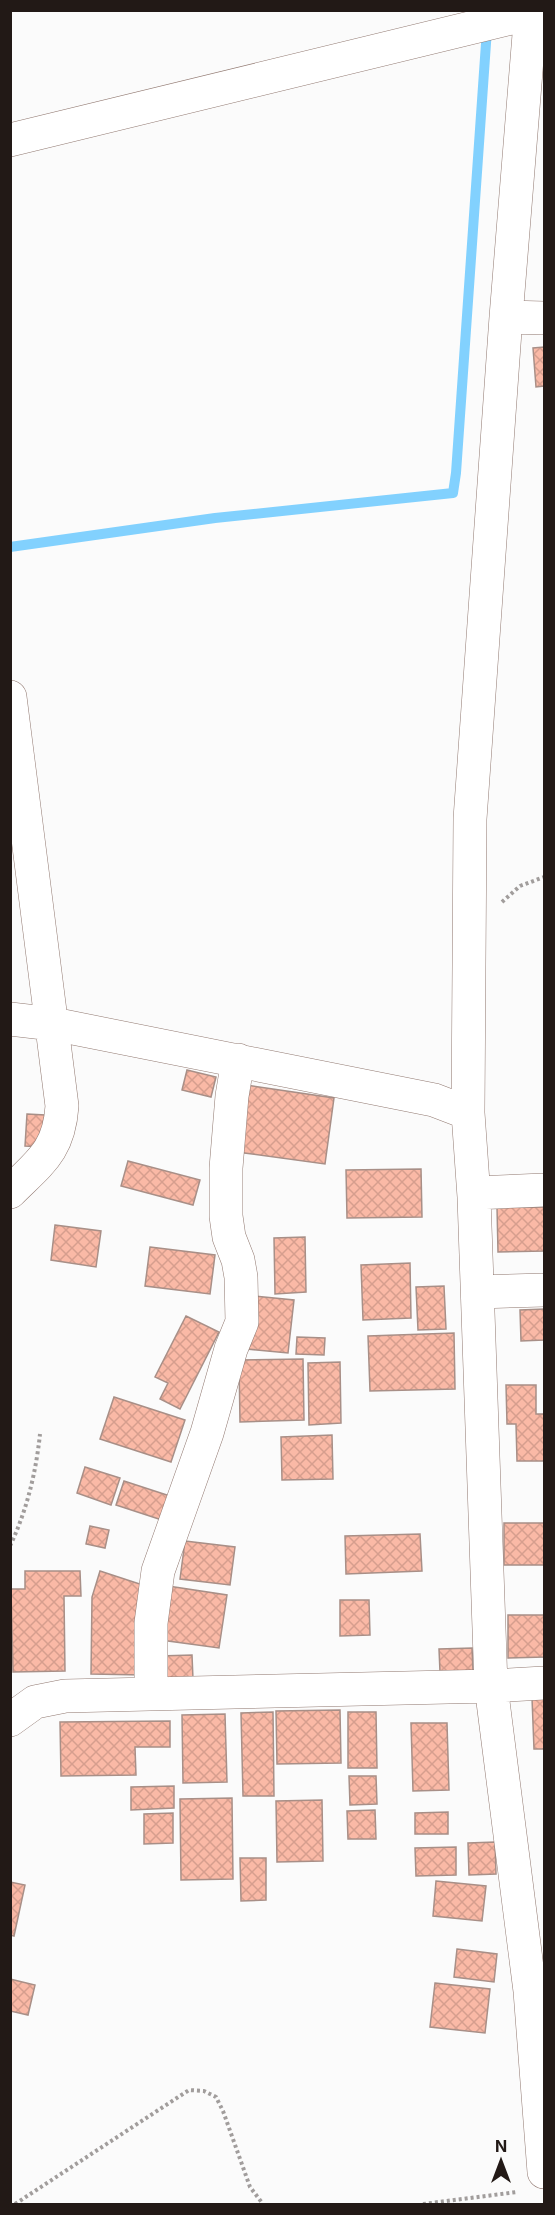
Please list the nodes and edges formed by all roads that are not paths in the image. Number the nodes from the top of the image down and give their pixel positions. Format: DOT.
graph roads {
  1 [pos="535,12"];
  2 [pos="10,140"];
  3 [pos="506,317"];
  4 [pos="544,318"];
  5 [pos="10,697"];
  6 [pos="10,1019"];
  7 [pos="53,1024"];
  8 [pos="238,1060"];
  9 [pos="468,1113"];
  10 [pos="544,1190"];
  11 [pos="10,1192"];
  12 [pos="474,1192"];
  13 [pos="544,1290"];
  14 [pos="478,1293"];
  15 [pos="544,1683"];
  16 [pos="491,1686"];
  17 [pos="152,1694"];
  18 [pos="17,1708"];
  19 [pos="533,2182"];
  1 -- 2 [label="street"];
  1 -- 3 [label="street"];
  3 -- 4 [label="street"];
  3 -- 9 [label="street"];
  5 -- 7 [label="street"];
  6 -- 7 [label="street"];
  7 -- 8 [label="street"];
  7 -- 11 [label="street"];
  8 -- 9 [label="street"];
  8 -- 17 [label="street"];
  9 -- 12 [label="street"];
  10 -- 12 [label="street"];
  12 -- 14 [label="street"];
  13 -- 14 [label="street"];
  14 -- 16 [label="street"];
  15 -- 16 [label="street"];
  16 -- 17 [label="street"];
  16 -- 19 [label="street"];
  17 -- 18 [label="street"];
}
